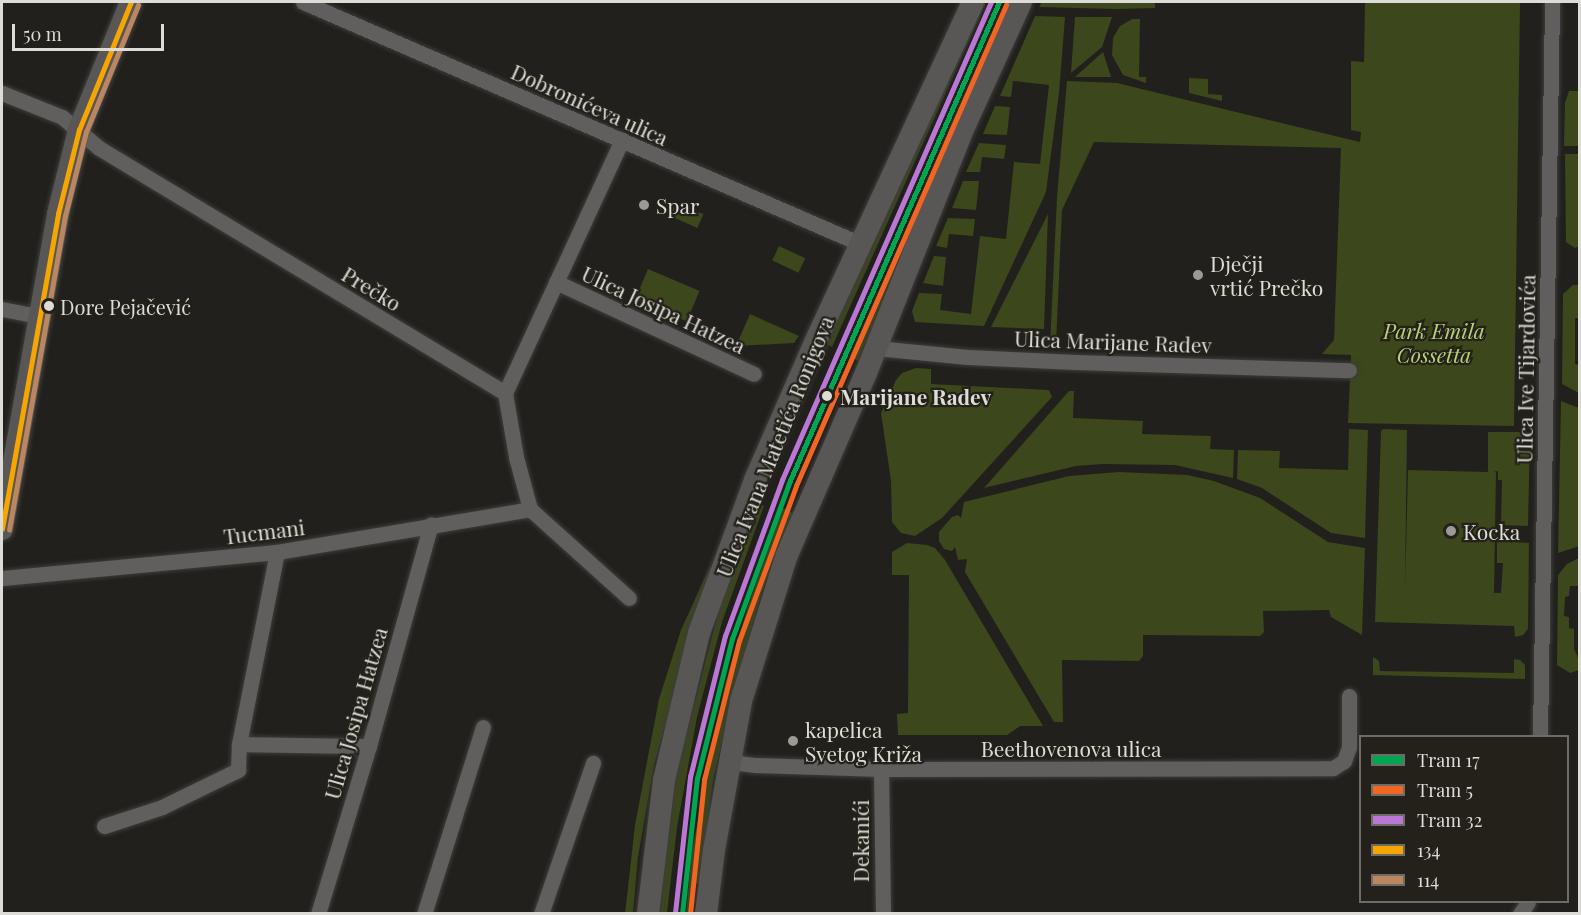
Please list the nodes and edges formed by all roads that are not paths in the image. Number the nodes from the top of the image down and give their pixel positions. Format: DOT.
graph roads {
  1 [pos="131,2"];
  2 [pos="303,2"];
  3 [pos="973,2"];
  4 [pos="1021,2"];
  5 [pos="1552,2"];
  6 [pos="2,93"];
  7 [pos="79,130"];
  8 [pos="622,140"];
  9 [pos="861,244"];
  10 [pos="556,282"];
  11 [pos="2,309"];
  12 [pos="39,316"];
  13 [pos="876,348"];
  14 [pos="1349,370"];
  15 [pos="754,374"];
  16 [pos="506,393"];
  17 [pos="530,509"];
  18 [pos="430,524"];
  19 [pos="2,529"];
  20 [pos="277,552"];
  21 [pos="2,578"];
  22 [pos="629,598"];
  23 [pos="1349,696"];
  24 [pos="483,727"];
  25 [pos="1540,735"];
  26 [pos="239,744"];
  27 [pos="369,747"];
  28 [pos="730,762"];
  29 [pos="593,763"];
  30 [pos="881,769"];
  31 [pos="104,826"];
  32 [pos="318,914"];
  33 [pos="424,914"];
  34 [pos="541,914"];
  35 [pos="648,914"];
  36 [pos="706,914"];
  37 [pos="883,914"];
  1 -- 7 [label="street"];
  2 -- 8 [label="street, Dobronićeva ulica"];
  3 -- 9 [label="street, Ulica Ivana Matetića Ronjgova"];
  4 -- 13 [label="street"];
  5 -- 25 [label="street, Ulica Ive Tijardovića"];
  6 -- 7 [label="street, Prečko"];
  7 -- 12 [label="street"];
  7 -- 16 [label="street, Prečko"];
  8 -- 9 [label="street, Dobronićeva ulica"];
  8 -- 10 [label="street, Ulica Josipa Hatzea"];
  9 -- 35 [label="street, Ulica Ivana Matetića Ronjgova"];
  10 -- 15 [label="street, Ulica Josipa Hatzea"];
  10 -- 16 [label="street, Ulica Josipa Hatzea"];
  11 -- 12 [label="street"];
  12 -- 19 [label="street"];
  13 -- 14 [label="street, Ulica Marijane Radev"];
  13 -- 28 [label="street"];
  16 -- 17 [label="street"];
  17 -- 18 [label="street, Tucmani"];
  17 -- 22 [label="street"];
  18 -- 20 [label="street, Tucmani"];
  18 -- 27 [label="street, Ulica Josipa Hatzea"];
  20 -- 21 [label="street, Tucmani"];
  20 -- 26 [label="street"];
  23 -- 30 [label="street, Beethovenova ulica"];
  24 -- 33 [label="street"];
  26 -- 27 [label="street"];
  26 -- 31 [label="street"];
  27 -- 32 [label="street, Ulica Josipa Hatzea"];
  28 -- 30 [label="street, Beethovenova ulica"];
  28 -- 36 [label="street"];
  29 -- 34 [label="street"];
  30 -- 37 [label="street, Dekanići"];
}
